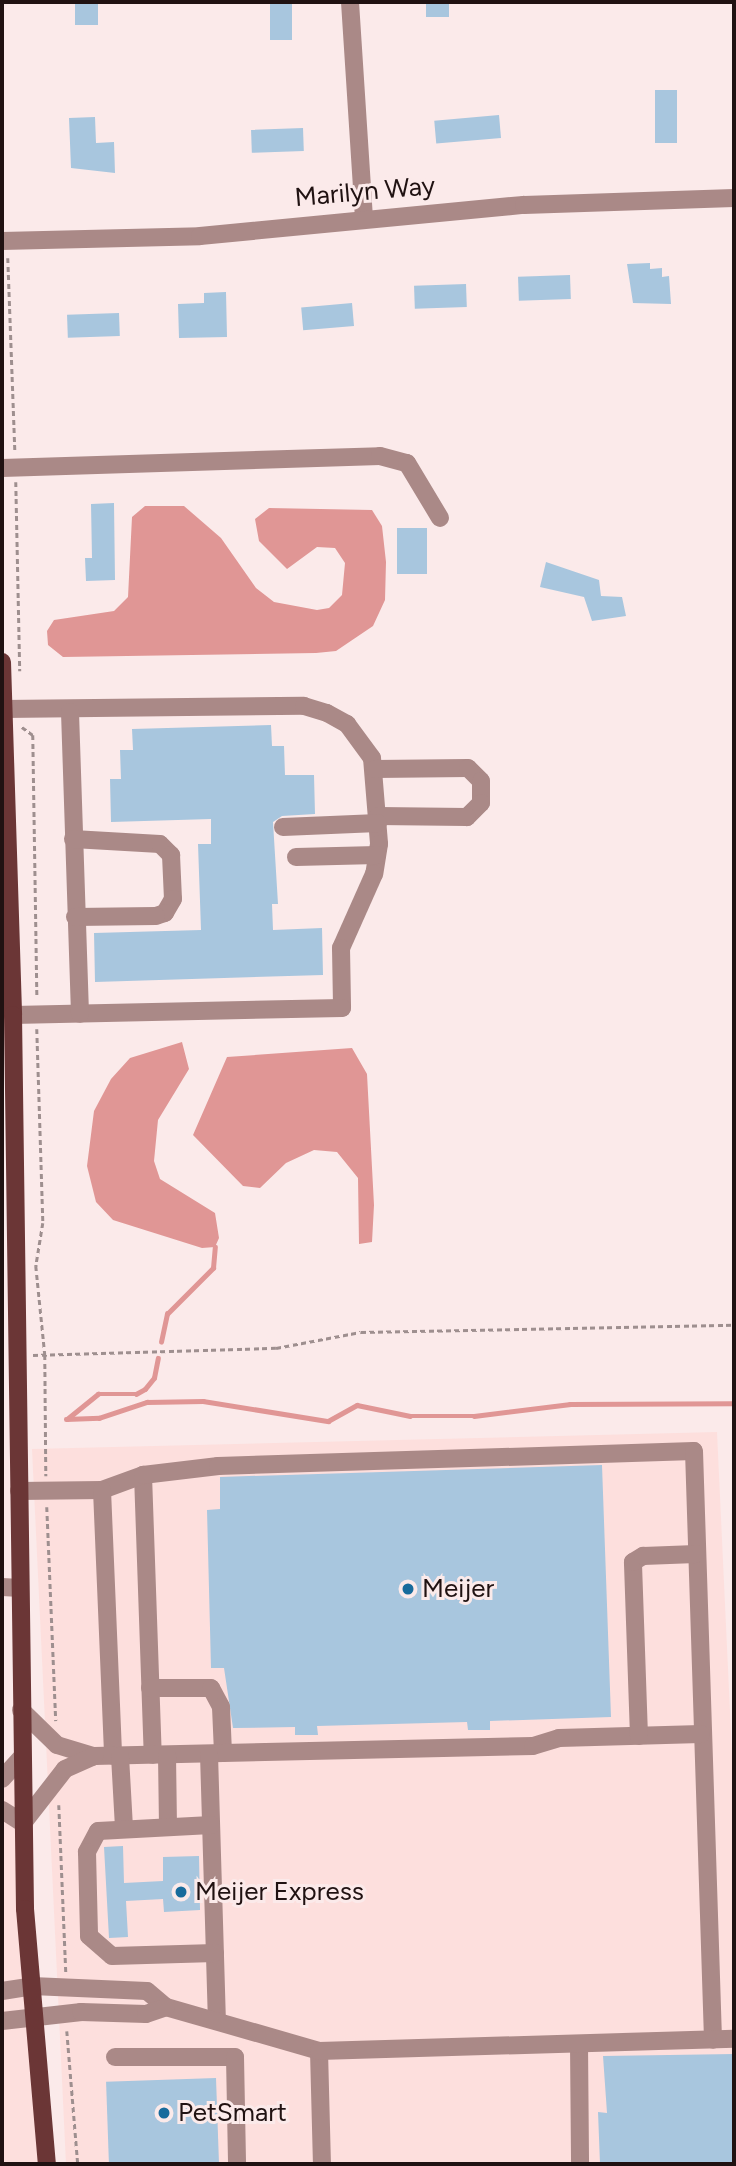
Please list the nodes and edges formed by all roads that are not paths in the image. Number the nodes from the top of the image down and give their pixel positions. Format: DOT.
graph roads {
  1 [pos="350,2"];
  2 [pos="734,198"];
  3 [pos="364,217"];
  4 [pos="5,241"];
  5 [pos="9,467"];
  6 [pos="440,518"];
  7 [pos="2,662"];
  8 [pos="12,709"];
  9 [pos="70,712"];
  10 [pos="375,769"];
  11 [pos="378,820"];
  12 [pos="283,827"];
  13 [pos="73,839"];
  14 [pos="377,855"];
  15 [pos="296,857"];
  16 [pos="75,917"];
  17 [pos="80,1014"];
  18 [pos="13,1015"];
  19 [pos="143,1475"];
  20 [pos="102,1490"];
  21 [pos="19,1491"];
  22 [pos="696,1554"];
  23 [pos="11,1588"];
  24 [pos="150,1688"];
  25 [pos="22,1710"];
  26 [pos="701,1734"];
  27 [pos="639,1736"];
  28 [pos="216,1753"];
  29 [pos="160,1755"];
  30 [pos="94,1756"];
  31 [pos="116,1756"];
  32 [pos="22,1757"];
  33 [pos="2,1779"];
  34 [pos="2,1810"];
  35 [pos="23,1823"];
  36 [pos="211,1825"];
  37 [pos="168,1827"];
  38 [pos="124,1828"];
  39 [pos="215,1953"];
  40 [pos="32,1986"];
  41 [pos="2,1991"];
  42 [pos="166,2007"];
  43 [pos="217,2019"];
  44 [pos="34,2020"];
  45 [pos="2,2021"];
  46 [pos="734,2039"];
  47 [pos="713,2040"];
  48 [pos="579,2044"];
  49 [pos="319,2051"];
  50 [pos="115,2057"];
  51 [pos="47,2164"];
  52 [pos="237,2164"];
  53 [pos="322,2164"];
  54 [pos="580,2164"];
  1 -- 3 [label="street"];
  2 -- 3 [label="street, Marilyn Way"];
  3 -- 4 [label="street, Marilyn Way"];
  5 -- 6 [label="street"];
  7 -- 8 [label="main road"];
  8 -- 9 [label="street"];
  8 -- 18 [label="main road"];
  9 -- 10 [label="street"];
  9 -- 13 [label="street"];
  10 -- 11 [label="street"];
  10 -- 11 [label="street"];
  11 -- 12 [label="street"];
  11 -- 14 [label="street"];
  13 -- 16 [label="street"];
  13 -- 16 [label="street"];
  14 -- 15 [label="street"];
  14 -- 17 [label="street"];
  16 -- 17 [label="street"];
  17 -- 18 [label="street"];
  18 -- 21 [label="main road"];
  19 -- 20 [label="street"];
  19 -- 22 [label="street"];
  19 -- 24 [label="street"];
  20 -- 21 [label="street"];
  20 -- 31 [label="street"];
  21 -- 23 [label="main road"];
  22 -- 26 [label="street"];
  22 -- 27 [label="street"];
  23 -- 25 [label="main road"];
  24 -- 28 [label="street"];
  24 -- 29 [label="street"];
  25 -- 30 [label="street"];
  25 -- 32 [label="main road"];
  26 -- 27 [label="street"];
  26 -- 47 [label="street"];
  27 -- 28 [label="street"];
  28 -- 29 [label="street"];
  28 -- 36 [label="street"];
  29 -- 31 [label="street"];
  29 -- 37 [label="street"];
  30 -- 31 [label="street"];
  30 -- 35 [label="street"];
  31 -- 38 [label="street"];
  32 -- 33 [label="street"];
  32 -- 35 [label="main road"];
  34 -- 35 [label="street"];
  35 -- 40 [label="main road"];
  36 -- 37 [label="street"];
  36 -- 39 [label="street"];
  37 -- 38 [label="street"];
  38 -- 39 [label="street"];
  39 -- 43 [label="street"];
  40 -- 41 [label="street"];
  40 -- 42 [label="street"];
  40 -- 44 [label="main road"];
  42 -- 43 [label="street"];
  42 -- 44 [label="street"];
  43 -- 49 [label="street"];
  44 -- 45 [label="street"];
  44 -- 51 [label="main road"];
  46 -- 47 [label="street"];
  47 -- 48 [label="street"];
  48 -- 49 [label="street"];
  48 -- 54 [label="street"];
  49 -- 53 [label="street"];
  50 -- 52 [label="street"];
}
